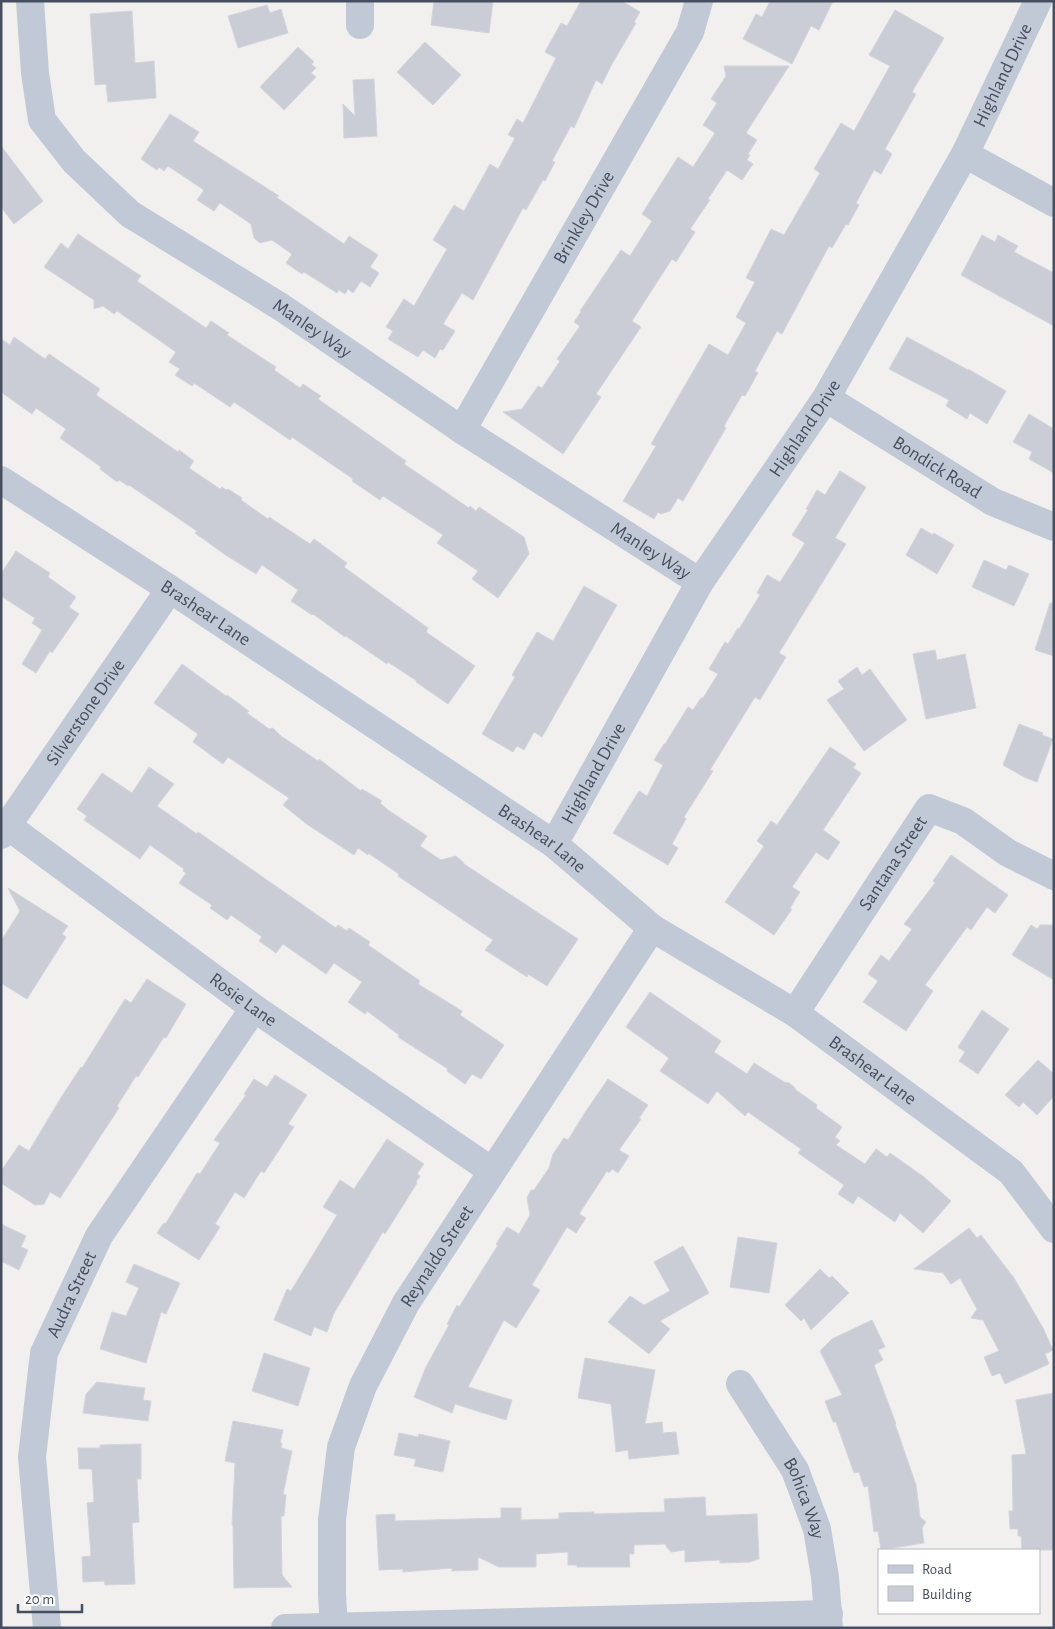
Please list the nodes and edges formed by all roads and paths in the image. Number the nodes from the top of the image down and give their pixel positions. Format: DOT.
graph roads {
  1 [pos="30,1"];
  2 [pos="699,1"];
  3 [pos="1038,1"];
  4 [pos="965,154"];
  5 [pos="1054,204"];
  6 [pos="826,398"];
  7 [pos="462,430"];
  8 [pos="1,480"];
  9 [pos="1054,527"];
  10 [pos="700,582"];
  11 [pos="170,589"];
  12 [pos="3,827"];
  13 [pos="554,844"];
  14 [pos="1054,876"];
  15 [pos="652,928"];
  16 [pos="254,1008"];
  17 [pos="795,1013"];
  18 [pos="492,1171"];
  19 [pos="1054,1229"];
  20 [pos="740,1384"];
  21 [pos="829,1621"];
  22 [pos="334,1626"];
  23 [pos="47,1628"];
  24 [pos="285,1628"];
  1 -- 7 [label="street, Manley Way"];
  2 -- 7 [label="street, Brinkley Drive"];
  3 -- 4 [label="street, Highland Drive"];
  4 -- 5 [label="street"];
  4 -- 6 [label="street, Highland Drive"];
  6 -- 9 [label="street, Bondick Road"];
  6 -- 10 [label="street, Highland Drive"];
  7 -- 10 [label="street, Manley Way"];
  8 -- 11 [label="street, Brashear Lane"];
  10 -- 13 [label="street, Highland Drive"];
  11 -- 12 [label="street, Silverstone Drive"];
  11 -- 13 [label="street, Brashear Lane"];
  12 -- 16 [label="street, Rosie Lane"];
  13 -- 15 [label="street, Brashear Lane"];
  14 -- 17 [label="street, Santana Street"];
  15 -- 17 [label="street, Brashear Lane"];
  15 -- 18 [label="street, Reynaldo Street"];
  16 -- 18 [label="street, Rosie Lane"];
  16 -- 23 [label="street, Audra Street"];
  17 -- 19 [label="street, Brashear Lane"];
  18 -- 22 [label="street, Reynaldo Street"];
  20 -- 21 [label="street, Bohica Way"];
  21 -- 22 [label="street"];
  22 -- 24 [label="street"];
}
